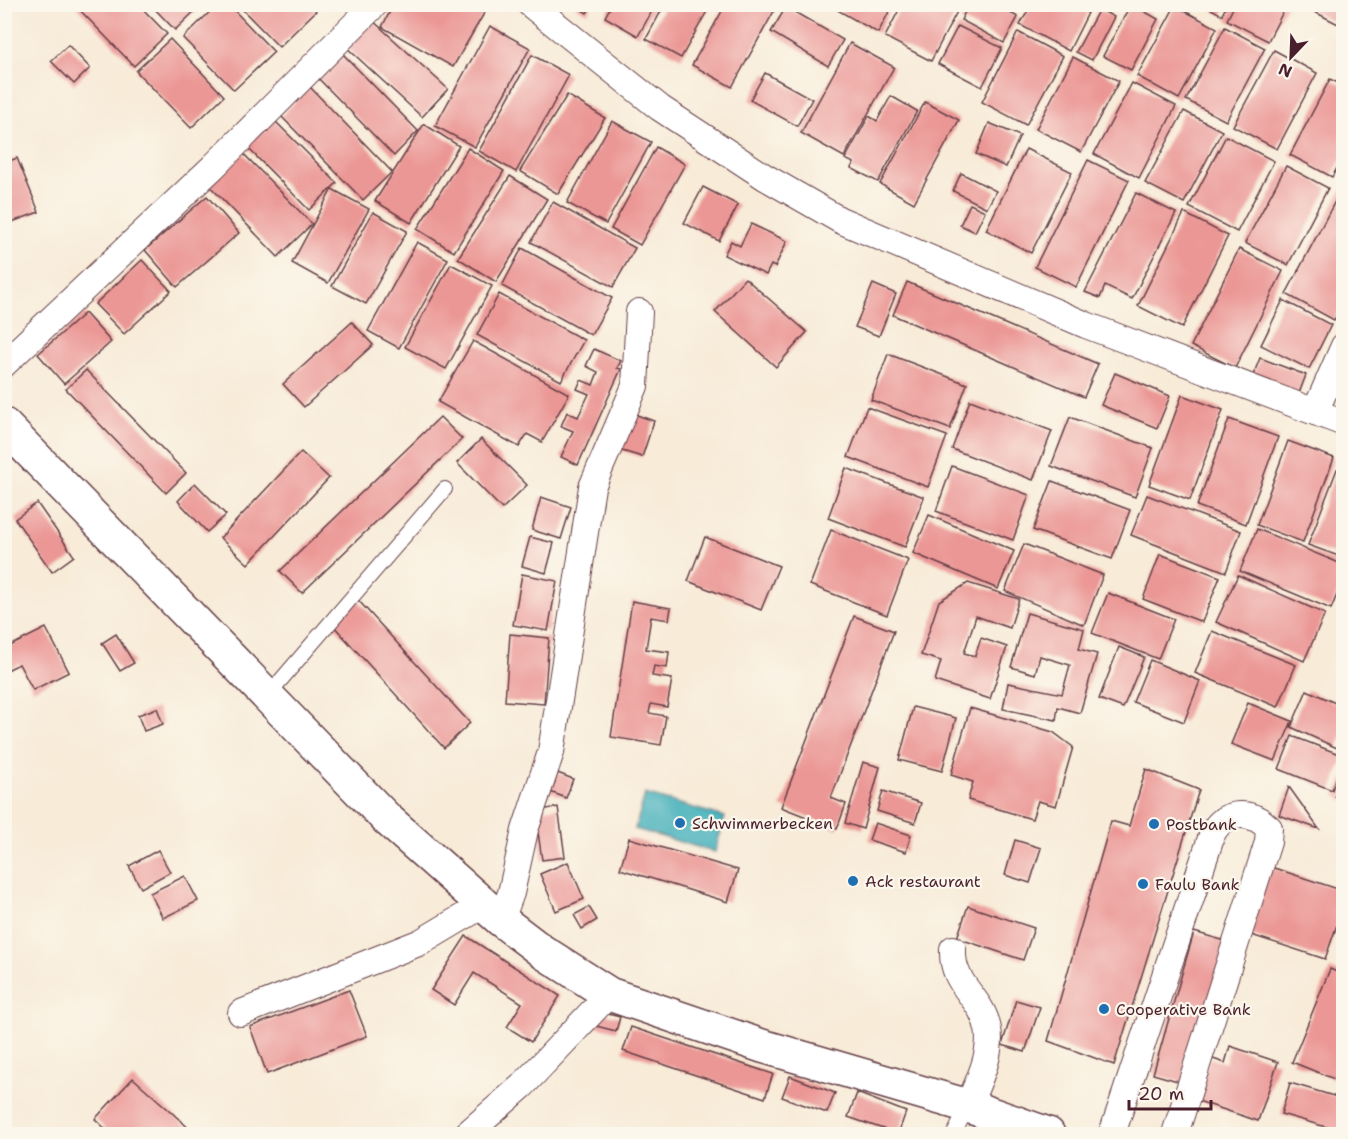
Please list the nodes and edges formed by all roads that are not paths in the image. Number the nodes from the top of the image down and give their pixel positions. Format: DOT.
graph roads {
  1 [pos="375,4"];
  2 [pos="530,4"];
  3 [pos="639,312"];
  4 [pos="1344,346"];
  5 [pos="4,364"];
  6 [pos="1315,412"];
  7 [pos="1344,423"];
  8 [pos="4,425"];
  9 [pos="445,489"];
  10 [pos="268,695"];
  11 [pos="492,913"];
  12 [pos="954,950"];
  13 [pos="609,994"];
  14 [pos="241,1012"];
  15 [pos="961,1120"];
  16 [pos="467,1134"];
  17 [pos="1048,1134"];
  18 [pos="1112,1134"];
  19 [pos="1175,1134"];
  1 -- 5 [label="street"];
  2 -- 6 [label="street"];
  3 -- 11 [label="street"];
  4 -- 6 [label="street"];
  6 -- 7 [label="street"];
  8 -- 10 [label="street"];
  9 -- 10 [label="lane"];
  10 -- 11 [label="street"];
  11 -- 13 [label="street"];
  11 -- 14 [label="street"];
  12 -- 15 [label="street"];
  13 -- 15 [label="street"];
  13 -- 16 [label="street"];
  15 -- 17 [label="street"];
  18 -- 19 [label="street"];
}
